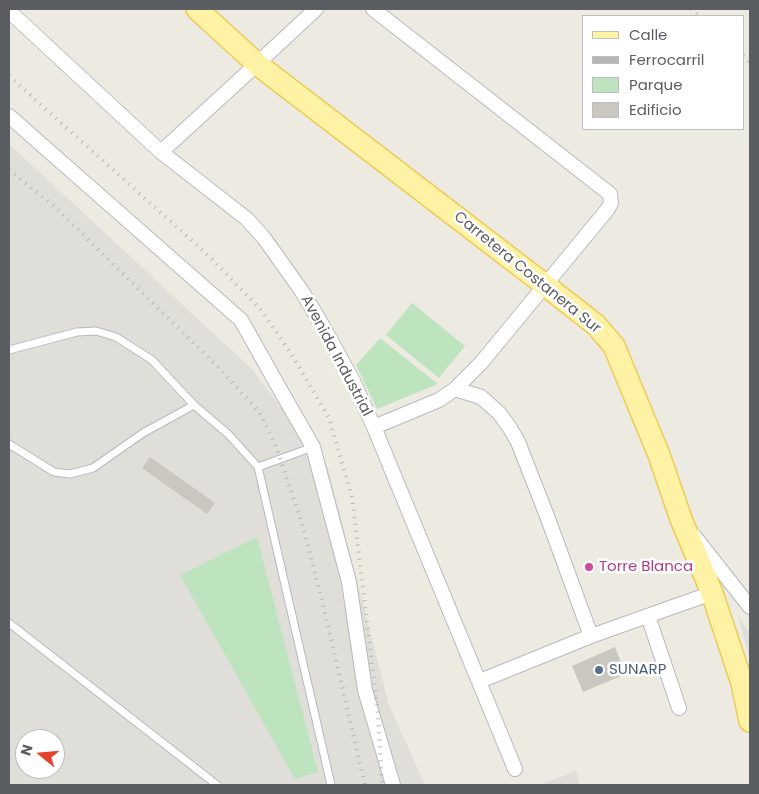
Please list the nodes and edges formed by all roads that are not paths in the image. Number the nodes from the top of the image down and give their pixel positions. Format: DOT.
graph roads {
  1 [pos="198,9"];
  2 [pos="316,9"];
  3 [pos="373,9"];
  4 [pos="9,11"];
  5 [pos="258,64"];
  6 [pos="9,116"];
  7 [pos="161,152"];
  8 [pos="545,285"];
  9 [pos="9,350"];
  10 [pos="455,389"];
  11 [pos="194,404"];
  12 [pos="374,427"];
  13 [pos="9,444"];
  14 [pos="313,447"];
  15 [pos="258,467"];
  16 [pos="681,519"];
  17 [pos="712,593"];
  18 [pos="750,607"];
  19 [pos="648,616"];
  20 [pos="9,623"];
  21 [pos="591,636"];
  22 [pos="480,681"];
  23 [pos="679,708"];
  24 [pos="750,721"];
  25 [pos="515,769"];
  26 [pos="217,785"];
  27 [pos="331,785"];
  28 [pos="393,785"];
  1 -- 5 [label="main road, Carretera Costanera Sur"];
  2 -- 5 [label="street"];
  3 -- 8 [label="street"];
  4 -- 7 [label="street, Avenida Industrial"];
  5 -- 7 [label="street"];
  5 -- 8 [label="main road, Carretera Costanera Sur"];
  6 -- 14 [label="street"];
  7 -- 12 [label="street, Avenida Industrial"];
  8 -- 10 [label="street"];
  8 -- 16 [label="main road, Carretera Costanera Sur"];
  9 -- 11 [label="lane"];
  10 -- 12 [label="street"];
  10 -- 21 [label="street"];
  11 -- 13 [label="lane"];
  11 -- 15 [label="lane"];
  12 -- 22 [label="street, Avenida Industrial"];
  14 -- 15 [label="lane"];
  14 -- 28 [label="street"];
  15 -- 27 [label="lane"];
  16 -- 17 [label="main road, Carretera Costanera Sur"];
  16 -- 18 [label="street"];
  17 -- 19 [label="street"];
  17 -- 24 [label="main road, Carretera Costanera Sur"];
  19 -- 21 [label="street"];
  19 -- 23 [label="street"];
  20 -- 26 [label="lane"];
  21 -- 22 [label="street"];
  22 -- 25 [label="street, Avenida Industrial"];
}
